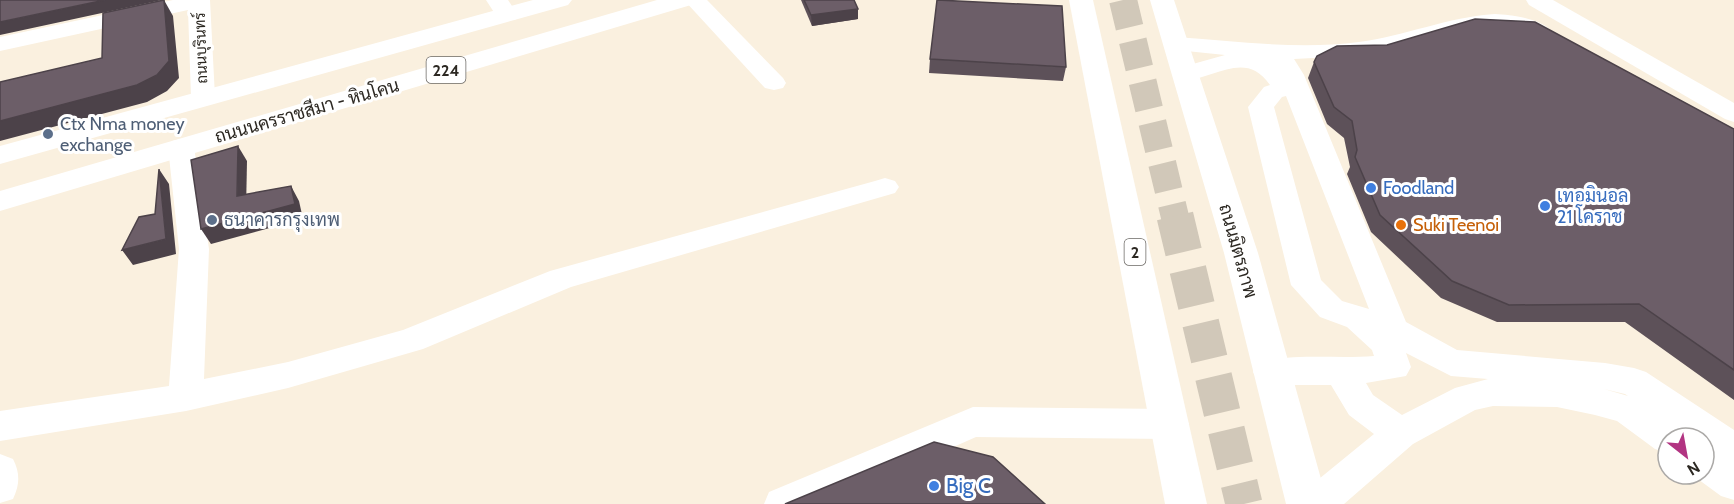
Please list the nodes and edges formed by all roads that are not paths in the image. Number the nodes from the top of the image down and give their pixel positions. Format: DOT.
graph roads {
  1 [pos="199,0"];
  2 [pos="560,0"];
  3 [pos="683,0"];
  4 [pos="695,0"];
  5 [pos="1081,0"];
  6 [pos="1162,0"];
  7 [pos="1537,0"];
  8 [pos="502,8"];
  9 [pos="1559,42"];
  10 [pos="0,44"];
  11 [pos="1246,48"];
  12 [pos="1344,51"];
  13 [pos="1180,59"];
  14 [pos="774,83"];
  15 [pos="1289,86"];
  16 [pos="203,97"];
  17 [pos="1662,98"];
  18 [pos="1734,114"];
  19 [pos="1734,137"];
  20 [pos="196,143"];
  21 [pos="0,155"];
  22 [pos="885,187"];
  23 [pos="0,201"];
  24 [pos="1353,317"];
  25 [pos="1393,330"];
  26 [pos="1451,363"];
  27 [pos="1394,367"];
  28 [pos="1270,372"];
  29 [pos="1341,372"];
  30 [pos="186,397"];
  31 [pos="1171,424"];
  32 [pos="0,426"];
  33 [pos="1656,430"];
  34 [pos="1400,434"];
  35 [pos="1734,449"];
  36 [pos="0,470"];
  37 [pos="1716,471"];
  38 [pos="1734,484"];
  39 [pos="0,487"];
  40 [pos="783,504"];
  41 [pos="1186,504"];
  42 [pos="1307,504"];
  43 [pos="1317,504"];
  1 -- 10 [label="street"];
  1 -- 16 [label="street, ถนนบุรินทร์"];
  2 -- 8 [label="main road, 224"];
  3 -- 20 [label="main road, ถนนนครราชสีมา - หินโคน / 224"];
  4 -- 14 [label="street"];
  5 -- 31 [label="main road, 2"];
  6 -- 13 [label="main road, ถนนมิตรภาพ"];
  7 -- 18 [label="street"];
  8 -- 16 [label="main road, 224"];
  9 -- 12 [label="street"];
  11 -- 12 [label="street"];
  11 -- 13 [label="street"];
  11 -- 15 [label="street"];
  12 -- 15 [label="street"];
  13 -- 15 [label="street"];
  13 -- 28 [label="main road, ถนนมิตรภาพ"];
  15 -- 24 [label="street"];
  15 -- 25 [label="street"];
  16 -- 20 [label="main road"];
  16 -- 21 [label="main road, 224"];
  17 -- 19 [label="street"];
  20 -- 23 [label="main road, ถนนนครราชสีมา - หินโคน / 224"];
  20 -- 30 [label="street"];
  22 -- 30 [label="street"];
  24 -- 25 [label="street"];
  24 -- 27 [label="street"];
  25 -- 26 [label="street"];
  26 -- 27 [label="street"];
  26 -- 35 [label="street"];
  27 -- 29 [label="street"];
  28 -- 29 [label="street"];
  28 -- 42 [label="main road, ถนนมิตรภาพ"];
  29 -- 34 [label="street"];
  30 -- 32 [label="street"];
  31 -- 40 [label="street"];
  31 -- 41 [label="main road, 2"];
  33 -- 34 [label="street"];
  34 -- 43 [label="street"];
  36 -- 39 [label="street"];
  37 -- 38 [label="street"];
}
